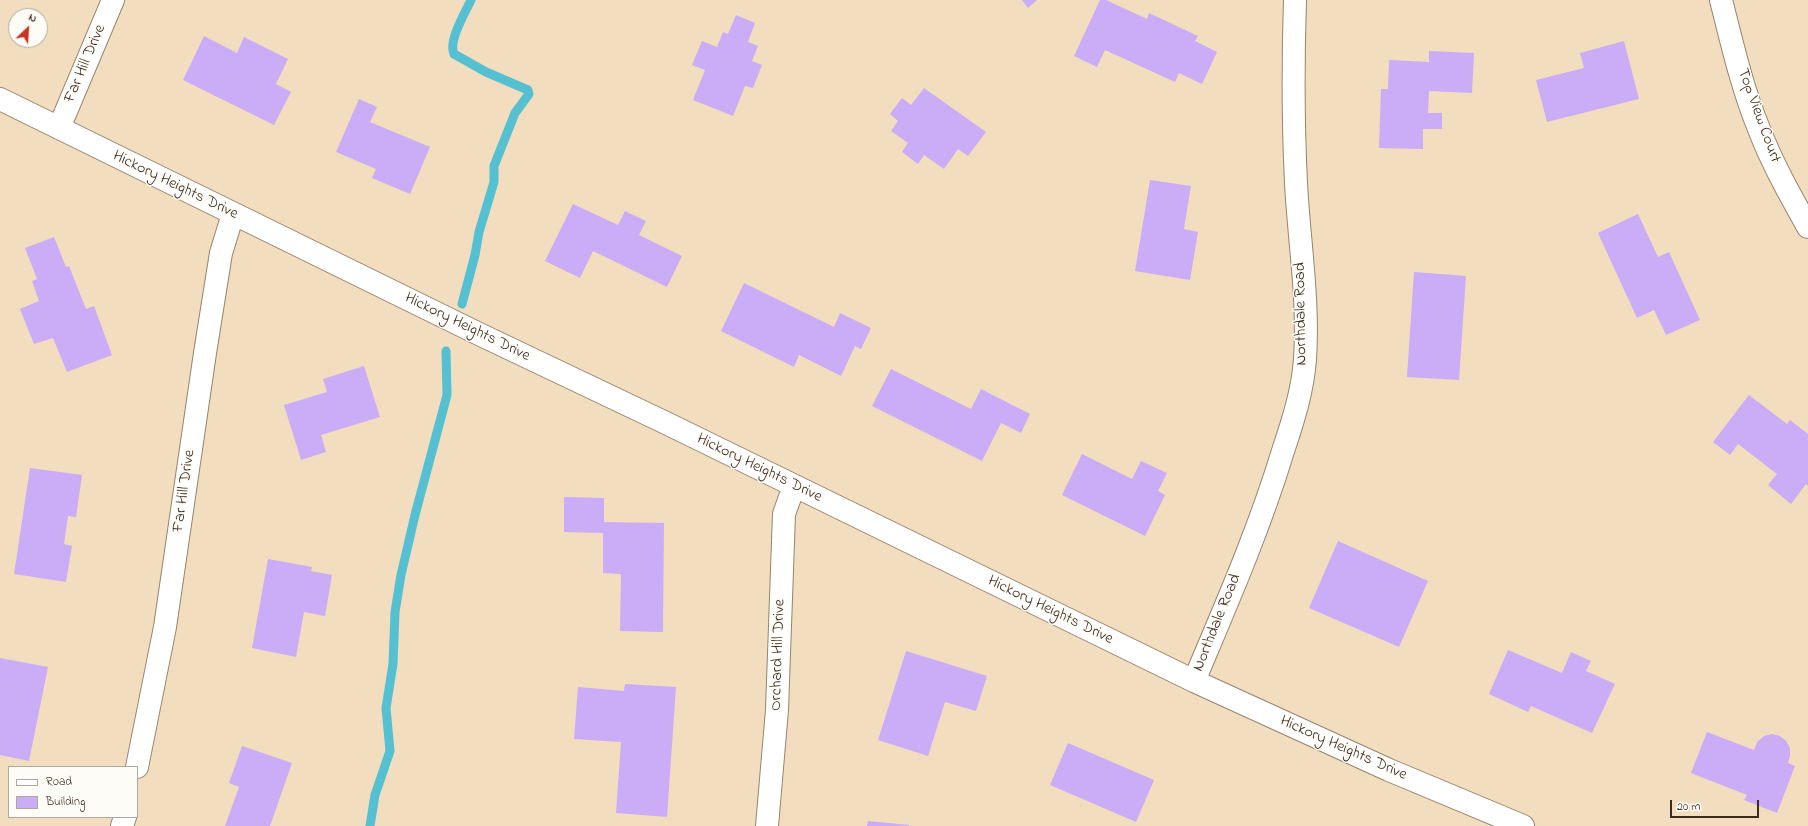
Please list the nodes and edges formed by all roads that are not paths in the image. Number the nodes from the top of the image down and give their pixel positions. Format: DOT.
graph roads {
  1 [pos="113,0"];
  2 [pos="1296,0"];
  3 [pos="1721,0"];
  4 [pos="0,99"];
  5 [pos="59,128"];
  6 [pos="233,214"];
  7 [pos="1808,227"];
  8 [pos="794,486"];
  9 [pos="1194,681"];
  10 [pos="137,766"];
  11 [pos="767,826"];
  12 [pos="1523,826"];
  1 -- 5 [label="street, Far Hill Drive"];
  2 -- 9 [label="street, Northdale Road"];
  3 -- 7 [label="street, Top View Court"];
  4 -- 5 [label="street, Hickory Heights Drive"];
  5 -- 6 [label="street, Hickory Heights Drive"];
  6 -- 8 [label="street, Hickory Heights Drive"];
  6 -- 10 [label="street, Far Hill Drive"];
  8 -- 9 [label="street, Hickory Heights Drive"];
  8 -- 11 [label="street, Orchard Hill Drive"];
  9 -- 12 [label="street, Hickory Heights Drive"];
}
